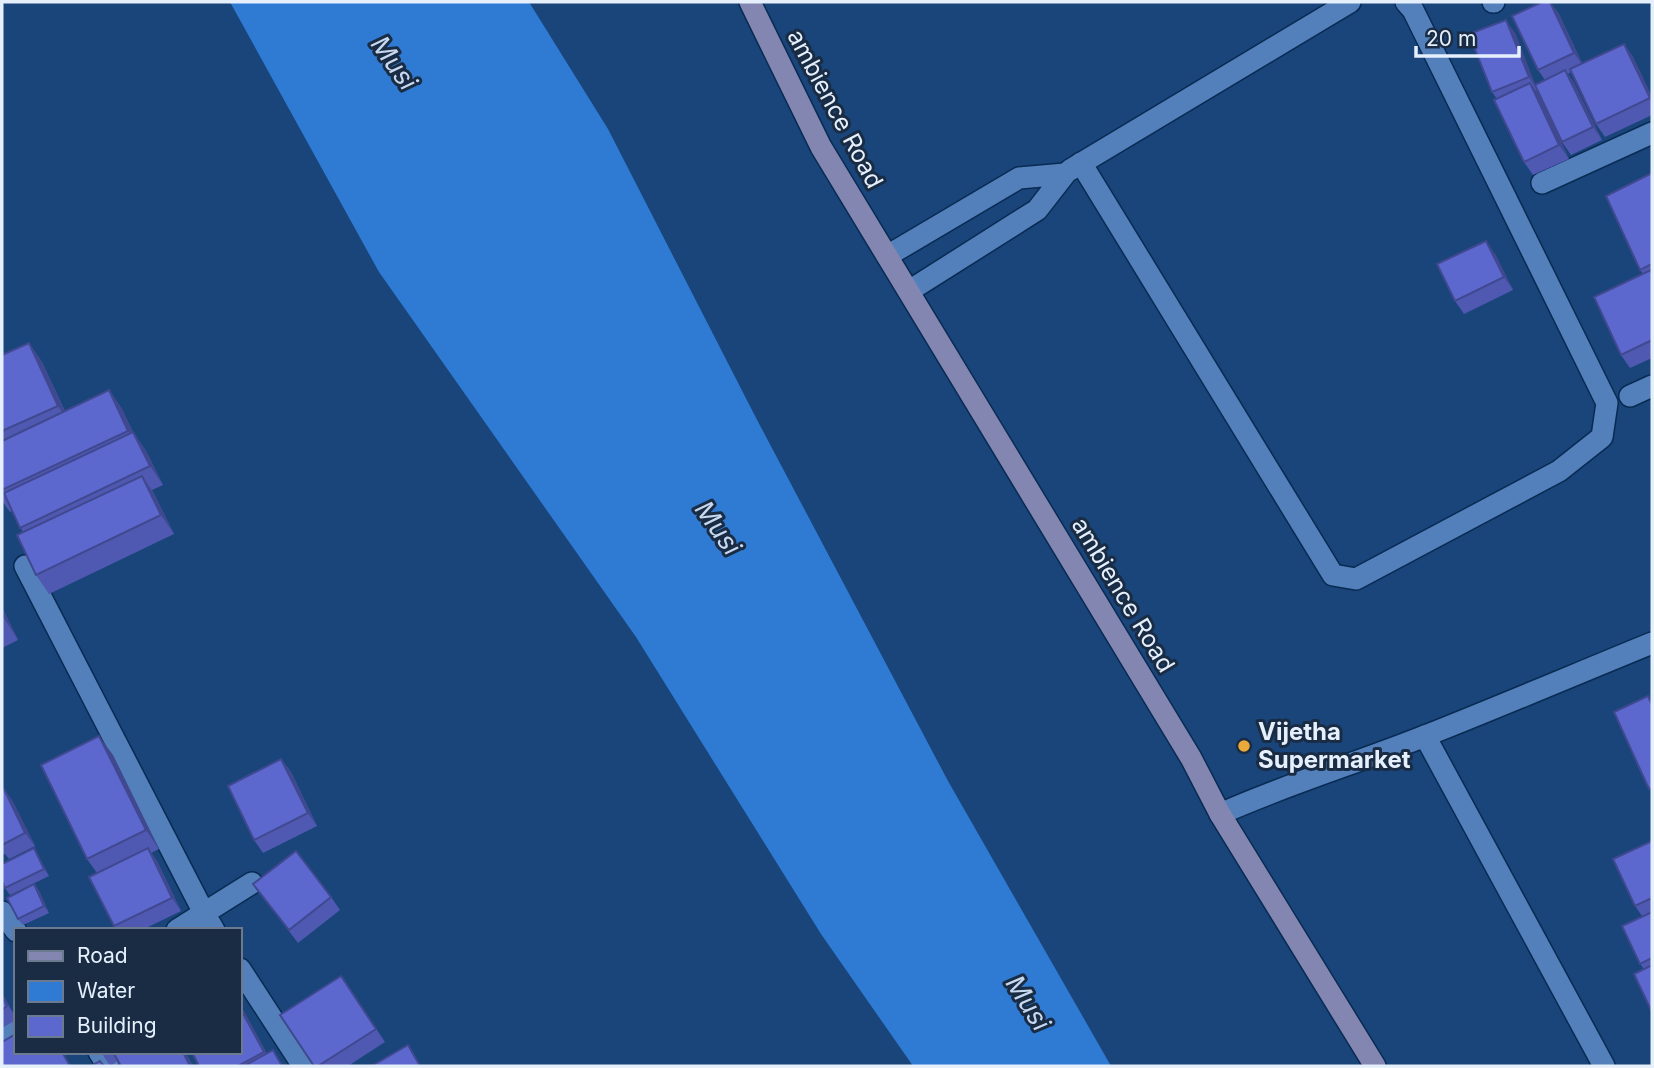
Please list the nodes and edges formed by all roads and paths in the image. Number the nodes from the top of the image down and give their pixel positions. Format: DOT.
graph roads {
  1 [pos="750,2"];
  2 [pos="1350,2"];
  3 [pos="1406,2"];
  4 [pos="1652,133"];
  5 [pos="1073,168"];
  6 [pos="1542,183"];
  7 [pos="887,256"];
  8 [pos="909,291"];
  9 [pos="1652,386"];
  10 [pos="1630,396"];
  11 [pos="25,566"];
  12 [pos="1652,643"];
  13 [pos="1425,736"];
  14 [pos="1220,814"];
  15 [pos="253,883"];
  16 [pos="2,912"];
  17 [pos="209,922"];
  18 [pos="14,928"];
  19 [pos="185,928"];
  20 [pos="242,972"];
  21 [pos="303,1066"];
  22 [pos="1375,1066"];
  23 [pos="1604,1066"];
  1 -- 7 [label="street, ambience Road"];
  2 -- 5 [label="street"];
  3 -- 5 [label="street"];
  4 -- 6 [label="street"];
  5 -- 7 [label="street"];
  5 -- 8 [label="street"];
  7 -- 8 [label="street, ambience Road"];
  8 -- 14 [label="street, ambience Road"];
  9 -- 10 [label="street"];
  11 -- 17 [label="street"];
  12 -- 13 [label="street"];
  13 -- 14 [label="street"];
  13 -- 23 [label="street"];
  14 -- 22 [label="street, ambience Road"];
  15 -- 17 [label="street"];
  16 -- 18 [label="street"];
  17 -- 19 [label="street"];
  20 -- 21 [label="street"];
}
